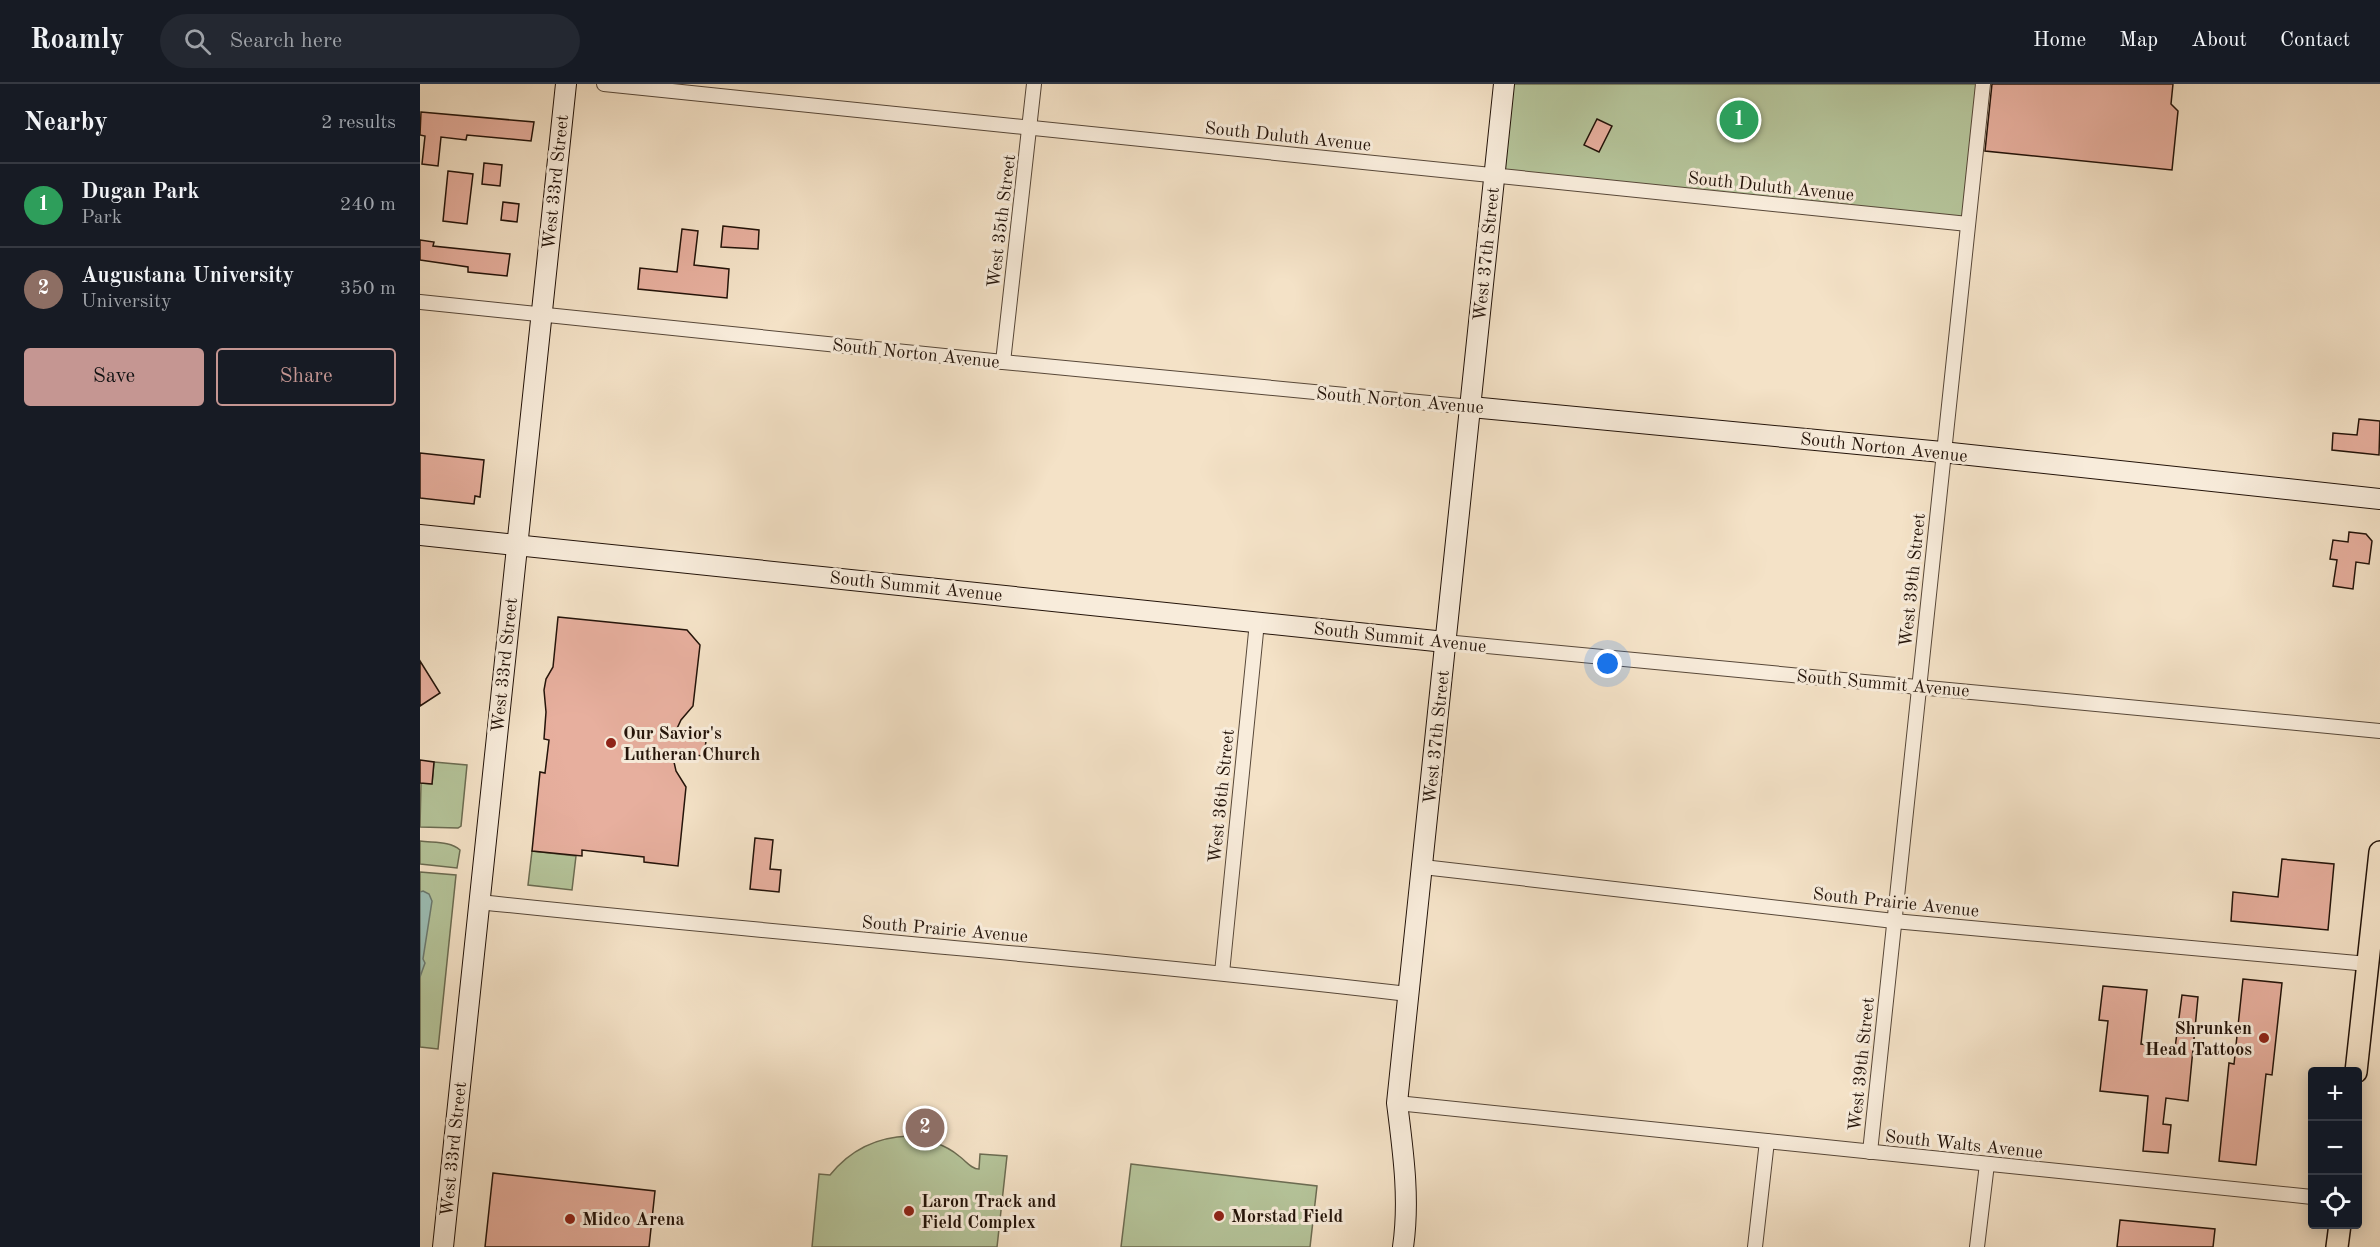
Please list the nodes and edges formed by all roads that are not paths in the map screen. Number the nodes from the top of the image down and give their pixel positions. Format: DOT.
graph roads {
  1 [pos="566,84"];
  2 [pos="604,84"];
  3 [pos="1034,84"];
  4 [pos="1504,84"];
  5 [pos="1983,84"];
  6 [pos="1030,128"];
  7 [pos="1494,176"];
  8 [pos="1968,224"];
  9 [pos="420,302"];
  10 [pos="541,315"];
  11 [pos="1003,362"];
  12 [pos="1471,407"];
  13 [pos="1942,452"];
  14 [pos="2380,499"];
  15 [pos="420,535"];
  16 [pos="517,545"];
  17 [pos="1257,622"];
  18 [pos="1445,642"];
  19 [pos="1919,686"];
  20 [pos="2380,730"];
  21 [pos="2380,852"];
  22 [pos="1422,867"];
  23 [pos="479,902"];
  24 [pos="1894,921"];
  25 [pos="2368,964"];
  26 [pos="1222,973"];
  27 [pos="1408,994"];
  28 [pos="2356,1067"];
  29 [pos="1397,1103"];
  30 [pos="1767,1141"];
  31 [pos="1870,1152"];
  32 [pos="1987,1164"];
  33 [pos="2308,1196"];
  34 [pos="2339,1229"];
  35 [pos="443,1247"];
  36 [pos="1403,1247"];
  37 [pos="1755,1247"];
  38 [pos="1977,1247"];
  39 [pos="2337,1247"];
  1 -- 10 [label="street, West 33rd Street"];
  2 -- 6 [label="street, South Duluth Avenue"];
  3 -- 6 [label="street, West 35th Street"];
  4 -- 7 [label="street, West 37th Street"];
  5 -- 8 [label="street, West 39th Street"];
  6 -- 7 [label="street, South Duluth Avenue"];
  6 -- 11 [label="street, West 35th Street"];
  7 -- 8 [label="street, South Duluth Avenue"];
  7 -- 12 [label="street, West 37th Street"];
  8 -- 13 [label="street, West 39th Street"];
  9 -- 10 [label="street, South Norton Avenue"];
  10 -- 11 [label="street, South Norton Avenue"];
  10 -- 16 [label="street, West 33rd Street"];
  11 -- 12 [label="street, South Norton Avenue"];
  12 -- 13 [label="street, South Norton Avenue"];
  12 -- 18 [label="street, West 37th Street"];
  13 -- 14 [label="street, South Norton Avenue"];
  13 -- 19 [label="street, West 39th Street"];
  15 -- 16 [label="street, South Summit Avenue"];
  16 -- 17 [label="street, South Summit Avenue"];
  16 -- 23 [label="street, West 33rd Street"];
  17 -- 18 [label="street, South Summit Avenue"];
  17 -- 26 [label="street, West 36th Street"];
  18 -- 19 [label="street, South Summit Avenue"];
  18 -- 22 [label="street, West 37th Street"];
  19 -- 20 [label="street, South Summit Avenue"];
  19 -- 24 [label="street, West 39th Street"];
  21 -- 25 [label="main road"];
  22 -- 24 [label="street, South Prairie Avenue"];
  22 -- 27 [label="street, West 37th Street"];
  23 -- 26 [label="street, South Prairie Avenue"];
  23 -- 35 [label="street, West 33rd Street"];
  24 -- 25 [label="street, South Prairie Avenue"];
  24 -- 31 [label="street, West 39th Street"];
  25 -- 28 [label="main road"];
  26 -- 27 [label="street, South Prairie Avenue"];
  27 -- 29 [label="street, West 37th Street"];
  29 -- 30 [label="street, South Walts Avenue"];
  29 -- 36 [label="street, West 37th Street"];
  30 -- 31 [label="street, South Walts Avenue"];
  30 -- 37 [label="street"];
  31 -- 32 [label="street, South Walts Avenue"];
  32 -- 33 [label="street, South Walts Avenue"];
  32 -- 38 [label="street"];
  34 -- 39 [label="main road"];
}
